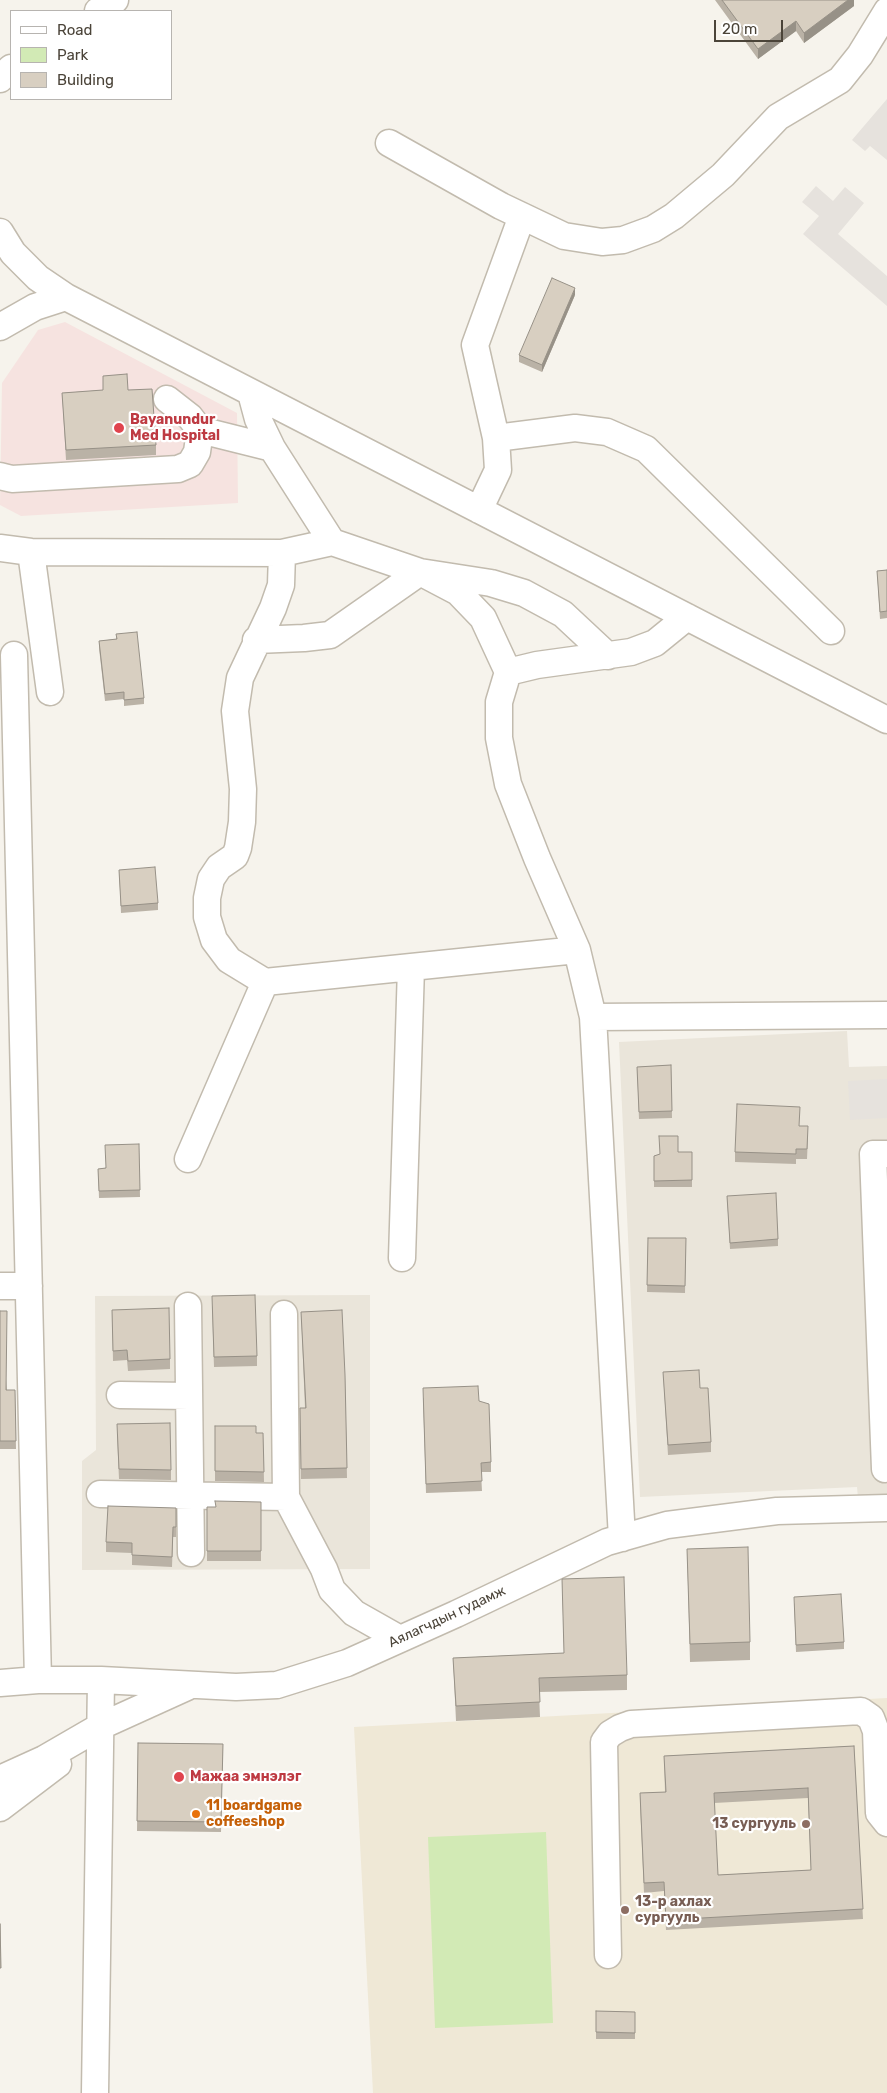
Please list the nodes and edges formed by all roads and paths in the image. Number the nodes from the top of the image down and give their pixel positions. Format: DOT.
graph roads {
  1 [pos="115,0"];
  2 [pos="100,10"];
  3 [pos="887,11"];
  4 [pos="10,69"];
  5 [pos="0,79"];
  6 [pos="390,143"];
  7 [pos="522,216"];
  8 [pos="0,232"];
  9 [pos="66,297"];
  10 [pos="0,327"];
  11 [pos="251,392"];
  12 [pos="167,399"];
  13 [pos="200,430"];
  14 [pos="496,438"];
  15 [pos="272,448"];
  16 [pos="0,476"];
  17 [pos="479,510"];
  18 [pos="332,542"];
  19 [pos="0,548"];
  20 [pos="31,552"];
  21 [pos="282,553"];
  22 [pos="420,572"];
  23 [pos="687,617"];
  24 [pos="831,631"];
  25 [pos="256,640"];
  26 [pos="14,655"];
  27 [pos="608,656"];
  28 [pos="508,672"];
  29 [pos="50,692"];
  30 [pos="887,720"];
  31 [pos="577,950"];
  32 [pos="411,967"];
  33 [pos="265,982"];
  34 [pos="887,1015"];
  35 [pos="593,1017"];
  36 [pos="887,1154"];
  37 [pos="188,1159"];
  38 [pos="402,1258"];
  39 [pos="0,1286"];
  40 [pos="29,1286"];
  41 [pos="188,1306"];
  42 [pos="284,1314"];
  43 [pos="120,1395"];
  44 [pos="189,1396"];
  45 [pos="885,1469"];
  46 [pos="100,1494"];
  47 [pos="190,1495"];
  48 [pos="286,1496"];
  49 [pos="887,1508"];
  50 [pos="622,1538"];
  51 [pos="191,1553"];
  52 [pos="400,1639"];
  53 [pos="38,1680"];
  54 [pos="101,1680"];
  55 [pos="0,1683"];
  56 [pos="191,1685"];
  57 [pos="101,1729"];
  58 [pos="0,1779"];
  59 [pos="0,1808"];
  60 [pos="887,1823"];
  61 [pos="608,1955"];
  62 [pos="95,2093"];
  1 -- 2 [label="street"];
  3 -- 7 [label="street"];
  4 -- 5 [label="street"];
  6 -- 7 [label="street"];
  7 -- 14 [label="street"];
  8 -- 9 [label="street"];
  9 -- 10 [label="street"];
  9 -- 11 [label="street"];
  11 -- 15 [label="street"];
  11 -- 17 [label="street"];
  12 -- 13 [label="street"];
  13 -- 15 [label="street"];
  13 -- 16 [label="street"];
  14 -- 17 [label="street"];
  14 -- 24 [label="street"];
  15 -- 18 [label="street"];
  17 -- 23 [label="street"];
  18 -- 21 [label="street"];
  18 -- 22 [label="street"];
  19 -- 20 [label="street"];
  20 -- 21 [label="street"];
  20 -- 29 [label="street"];
  21 -- 25 [label="street"];
  22 -- 25 [label="street"];
  22 -- 27 [label="street"];
  22 -- 28 [label="street"];
  23 -- 27 [label="street"];
  23 -- 30 [label="street"];
  25 -- 33 [label="street"];
  26 -- 40 [label="street"];
  27 -- 28 [label="street"];
  28 -- 31 [label="street"];
  31 -- 32 [label="street"];
  31 -- 35 [label="street"];
  32 -- 33 [label="street"];
  32 -- 38 [label="street"];
  33 -- 37 [label="street"];
  34 -- 35 [label="street"];
  35 -- 50 [label="street"];
  36 -- 45 [label="street"];
  39 -- 40 [label="street"];
  40 -- 53 [label="street"];
  41 -- 44 [label="street"];
  42 -- 48 [label="street"];
  43 -- 44 [label="street"];
  44 -- 47 [label="street"];
  46 -- 47 [label="street"];
  47 -- 48 [label="street"];
  47 -- 51 [label="street"];
  48 -- 52 [label="street"];
  49 -- 50 [label="street, Аялагчдын гудамж"];
  50 -- 52 [label="street, Аялагчдын гудамж"];
  52 -- 56 [label="street, Аялагчдын гудамж"];
  53 -- 54 [label="street, Аялагчдын гудамж"];
  53 -- 55 [label="street, Аялагчдын гудамж"];
  54 -- 56 [label="street, Аялагчдын гудамж"];
  54 -- 57 [label="street"];
  56 -- 57 [label="street"];
  57 -- 58 [label="street"];
  57 -- 59 [label="street"];
  57 -- 62 [label="street"];
  60 -- 61 [label="street"];
}
